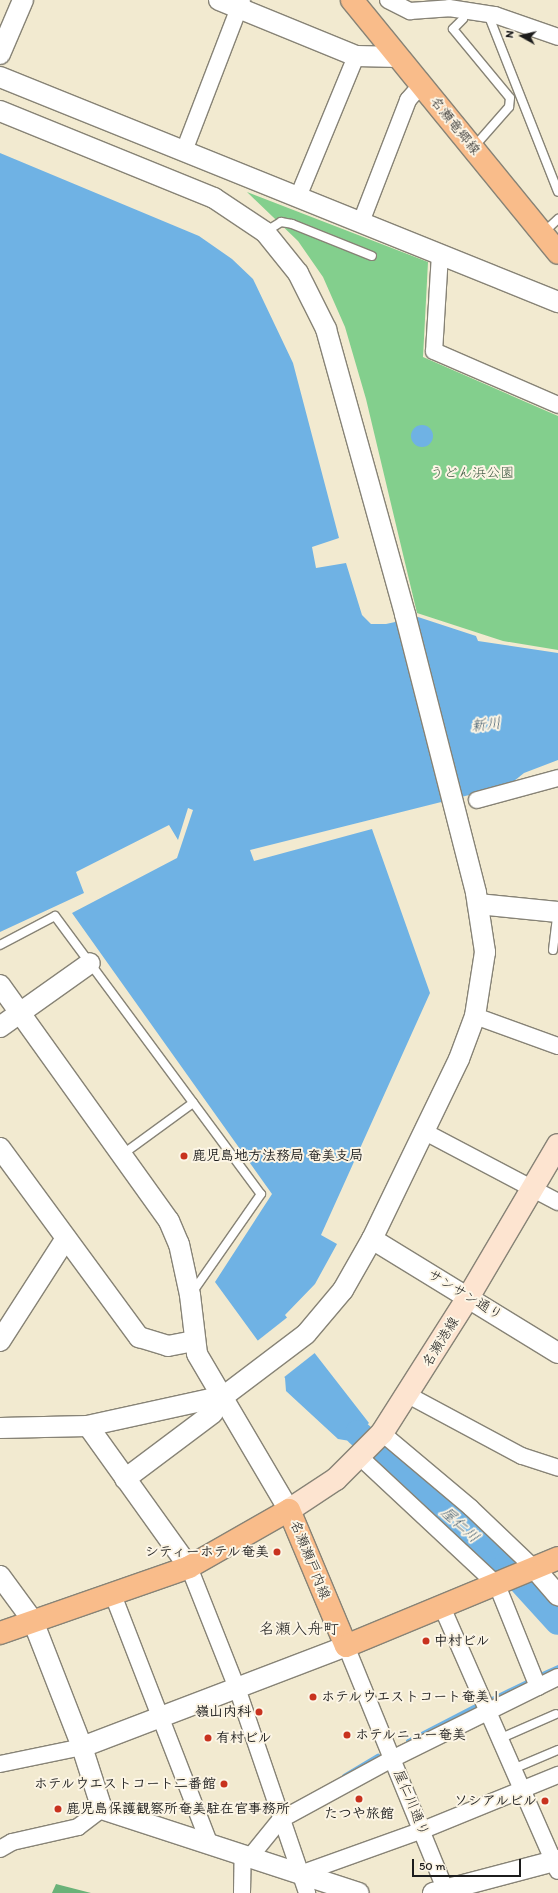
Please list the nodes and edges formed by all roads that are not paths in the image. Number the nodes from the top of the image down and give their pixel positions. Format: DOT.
graph roads {
  1 [pos="22,0"];
  2 [pos="219,0"];
  3 [pos="352,0"];
  4 [pos="388,0"];
  5 [pos="240,4"];
  6 [pos="488,14"];
  7 [pos="463,18"];
  8 [pos="558,37"];
  9 [pos="0,54"];
  10 [pos="356,56"];
  11 [pos="399,57"];
  12 [pos="0,77"];
  13 [pos="421,85"];
  14 [pos="0,111"];
  15 [pos="472,148"];
  16 [pos="184,151"];
  17 [pos="558,192"];
  18 [pos="298,197"];
  19 [pos="361,222"];
  20 [pos="550,226"];
  21 [pos="265,232"];
  22 [pos="558,252"];
  23 [pos="440,254"];
  24 [pos="372,256"];
  25 [pos="558,302"];
  26 [pos="558,405"];
  27 [pos="558,778"];
  28 [pos="477,800"];
  29 [pos="478,904"];
  30 [pos="558,912"];
  31 [pos="0,945"];
  32 [pos="553,950"];
  33 [pos="90,963"];
  34 [pos="0,985"];
  35 [pos="20,1013"];
  36 [pos="475,1016"];
  37 [pos="0,1027"];
  38 [pos="558,1046"];
  39 [pos="193,1103"];
  40 [pos="425,1132"];
  41 [pos="558,1145"];
  42 [pos="0,1148"];
  43 [pos="123,1154"];
  44 [pos="534,1189"];
  45 [pos="558,1202"];
  46 [pos="66,1238"];
  47 [pos="372,1239"];
  48 [pos="190,1295"];
  49 [pos="469,1296"];
  50 [pos="0,1340"];
  51 [pos="193,1341"];
  52 [pos="558,1352"];
  53 [pos="408,1395"];
  54 [pos="224,1396"];
  55 [pos="213,1413"];
  56 [pos="88,1426"];
  57 [pos="0,1428"];
  58 [pos="381,1434"];
  59 [pos="363,1456"];
  60 [pos="558,1468"];
  61 [pos="125,1479"];
  62 [pos="290,1510"];
  63 [pos="558,1558"];
  64 [pos="189,1567"];
  65 [pos="531,1571"];
  66 [pos="0,1576"];
  67 [pos="500,1584"];
  68 [pos="558,1594"];
  69 [pos="113,1595"];
  70 [pos="442,1607"];
  71 [pos="33,1621"];
  72 [pos="0,1633"];
  73 [pos="346,1646"];
  74 [pos="558,1677"];
  75 [pos="538,1687"];
  76 [pos="236,1688"];
  77 [pos="486,1711"];
  78 [pos="556,1714"];
  79 [pos="162,1718"];
  80 [pos="499,1739"];
  81 [pos="82,1747"];
  82 [pos="558,1750"];
  83 [pos="392,1759"];
  84 [pos="0,1764"];
  85 [pos="513,1769"];
  86 [pos="558,1774"];
  87 [pos="522,1789"];
  88 [pos="102,1809"];
  89 [pos="280,1820"];
  90 [pos="423,1830"];
  91 [pos="209,1843"];
  92 [pos="0,1849"];
  93 [pos="246,1856"];
  94 [pos="556,1864"];
  95 [pos="300,1874"];
  96 [pos="442,1892"];
  97 [pos="242,1893"];
  98 [pos="308,1893"];
  99 [pos="359,1893"];
  1 -- 9 [label="street"];
  2 -- 5 [label="street"];
  3 -- 11 [label="main road, 名瀬竜郷線"];
  4 -- 6 [label="street"];
  5 -- 10 [label="street"];
  5 -- 16 [label="street"];
  6 -- 8 [label="street"];
  6 -- 17 [label="lane"];
  7 -- 15 [label="lane"];
  10 -- 11 [label="street"];
  10 -- 18 [label="street"];
  11 -- 13 [label="main road, 名瀬竜郷線"];
  12 -- 16 [label="street"];
  13 -- 15 [label="main road, 名瀬竜郷線"];
  13 -- 19 [label="street"];
  14 -- 21 [label="street"];
  15 -- 20 [label="main road, 名瀬竜郷線"];
  16 -- 18 [label="street"];
  18 -- 19 [label="street"];
  19 -- 23 [label="street"];
  20 -- 22 [label="main road, 名瀬竜郷線"];
  21 -- 24 [label="lane"];
  21 -- 29 [label="street"];
  23 -- 25 [label="street"];
  23 -- 26 [label="street"];
  27 -- 28 [label="street"];
  29 -- 30 [label="street"];
  29 -- 36 [label="street"];
  30 -- 32 [label="lane"];
  31 -- 33 [label="lane"];
  33 -- 35 [label="street"];
  33 -- 39 [label="lane"];
  34 -- 35 [label="street"];
  35 -- 37 [label="street"];
  35 -- 43 [label="street"];
  36 -- 38 [label="street"];
  36 -- 40 [label="street"];
  39 -- 43 [label="lane"];
  39 -- 48 [label="lane"];
  40 -- 44 [label="street"];
  40 -- 47 [label="street"];
  41 -- 44 [label="main road, 名瀬港線"];
  42 -- 46 [label="street"];
  43 -- 48 [label="street"];
  44 -- 45 [label="street"];
  44 -- 49 [label="main road, 名瀬港線"];
  46 -- 50 [label="street"];
  46 -- 51 [label="street"];
  47 -- 49 [label="street, サンサン通り"];
  47 -- 54 [label="street"];
  48 -- 51 [label="street"];
  49 -- 52 [label="street, サンサン通り"];
  49 -- 53 [label="main road, 名瀬港線"];
  51 -- 54 [label="street"];
  53 -- 58 [label="main road, 名瀬港線"];
  53 -- 60 [label="street"];
  54 -- 56 [label="street"];
  54 -- 62 [label="street"];
  55 -- 61 [label="street"];
  56 -- 57 [label="street"];
  56 -- 61 [label="street"];
  58 -- 59 [label="main road, 名瀬港線"];
  58 -- 65 [label="street"];
  59 -- 62 [label="main road, 名瀬港線"];
  59 -- 67 [label="street"];
  61 -- 64 [label="street"];
  62 -- 64 [label="main road, 名瀬瀬戸内線"];
  62 -- 73 [label="main road, 名瀬瀬戸内線"];
  63 -- 65 [label="main road"];
  64 -- 69 [label="main road, 名瀬瀬戸内線"];
  64 -- 76 [label="street"];
  65 -- 67 [label="main road"];
  65 -- 68 [label="street"];
  66 -- 71 [label="street"];
  67 -- 70 [label="main road"];
  67 -- 75 [label="street"];
  69 -- 71 [label="main road, 名瀬瀬戸内線"];
  69 -- 79 [label="street"];
  70 -- 73 [label="main road"];
  70 -- 77 [label="street"];
  71 -- 72 [label="main road, 名瀬瀬戸内線"];
  71 -- 81 [label="street"];
  73 -- 76 [label="street"];
  73 -- 83 [label="street, 屋仁川通り"];
  74 -- 75 [label="street"];
  75 -- 77 [label="street"];
  76 -- 79 [label="street"];
  76 -- 89 [label="street"];
  77 -- 80 [label="street"];
  77 -- 83 [label="street"];
  78 -- 80 [label="lane"];
  79 -- 81 [label="street"];
  79 -- 91 [label="street"];
  80 -- 85 [label="street"];
  81 -- 84 [label="street"];
  81 -- 88 [label="street"];
  82 -- 85 [label="lane"];
  83 -- 89 [label="street"];
  83 -- 90 [label="street, 屋仁川通り"];
  85 -- 87 [label="street"];
  86 -- 87 [label="street"];
  87 -- 90 [label="street"];
  87 -- 94 [label="street"];
  88 -- 91 [label="street"];
  88 -- 92 [label="street"];
  89 -- 93 [label="street"];
  89 -- 95 [label="street"];
  90 -- 95 [label="street"];
  90 -- 96 [label="street, 屋仁川通り"];
  91 -- 93 [label="street"];
  93 -- 95 [label="street"];
  93 -- 97 [label="street"];
  94 -- 96 [label="street"];
  95 -- 98 [label="street"];
  95 -- 99 [label="street"];
}
